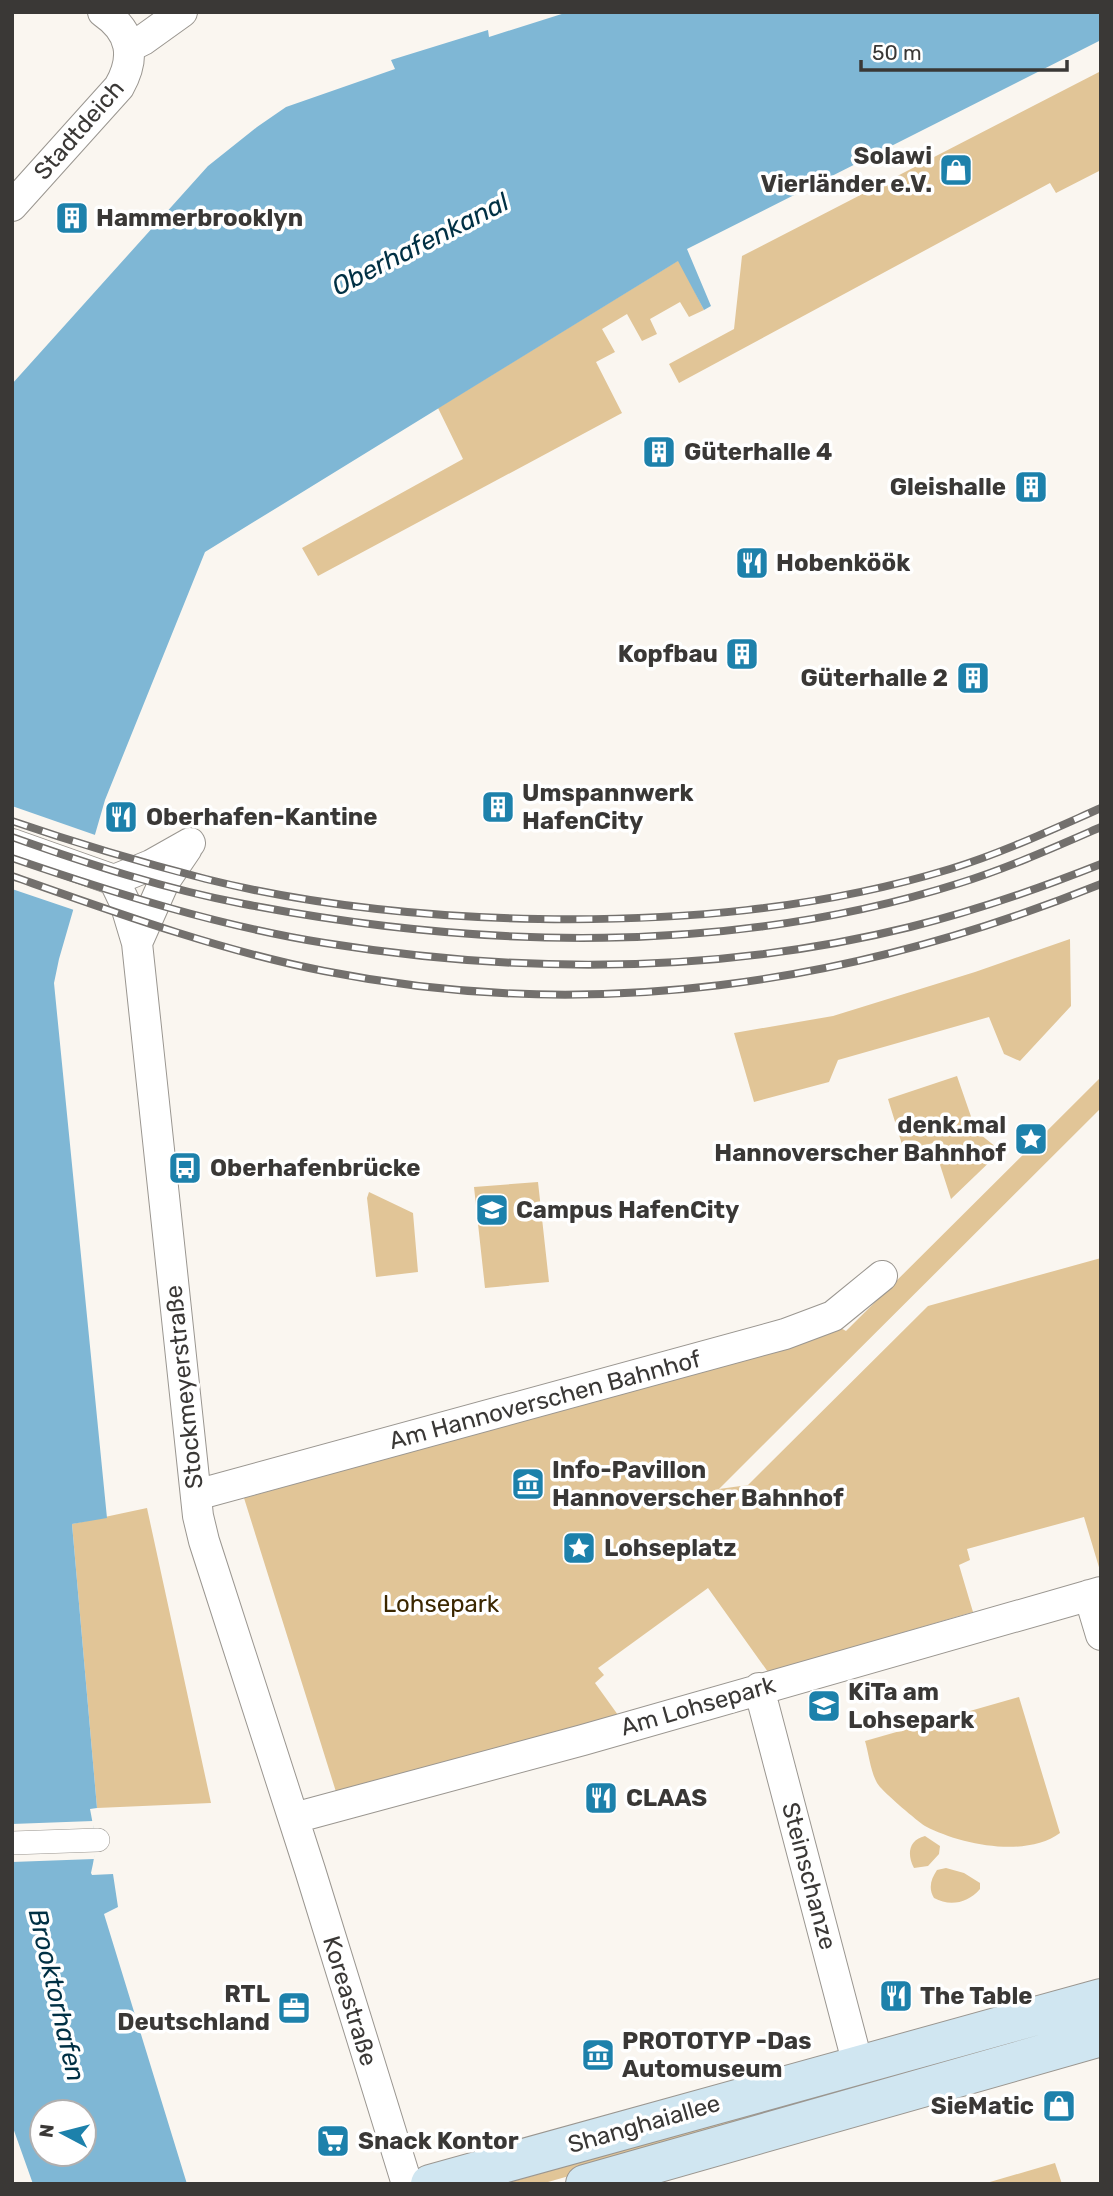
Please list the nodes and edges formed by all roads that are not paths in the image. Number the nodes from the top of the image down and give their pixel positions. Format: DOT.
graph roads {
  1 [pos="103,12"];
  2 [pos="182,12"];
  3 [pos="129,47"];
  4 [pos="12,206"];
  5 [pos="12,844"];
  6 [pos="114,880"];
  7 [pos="137,943"];
  8 [pos="882,1276"];
  9 [pos="196,1495"];
  10 [pos="1095,1594"];
  11 [pos="1101,1635"];
  12 [pos="759,1688"];
  13 [pos="294,1818"];
  14 [pos="98,1840"];
  15 [pos="12,1843"];
  16 [pos="1101,1998"];
  17 [pos="1101,2038"];
  18 [pos="858,2065"];
  19 [pos="407,2184"];
  20 [pos="430,2184"];
  21 [pos="585,2184"];
  1 -- 3 [label="street, Stadtdeich"];
  2 -- 3 [label="street, Stadtdeich"];
  3 -- 4 [label="street, Stadtdeich"];
  5 -- 6 [label="street"];
  6 -- 7 [label="street, Stockmeyerstraße"];
  6 -- 7 [label="street, Stockmeyerstraße"];
  7 -- 9 [label="street, Stockmeyerstraße"];
  8 -- 9 [label="street, Am Hannoverschen Bahnhof"];
  9 -- 13 [label="street, Stockmeyerstraße"];
  10 -- 11 [label="street"];
  10 -- 12 [label="street, Am Lohsepark"];
  12 -- 13 [label="street, Am Lohsepark"];
  12 -- 18 [label="street, Steinschanze"];
  13 -- 19 [label="street, Koreastraße"];
  14 -- 15 [label="street"];
  16 -- 18 [label="main road, Shanghaiallee"];
  17 -- 21 [label="main road, Shanghaiallee"];
  18 -- 20 [label="main road, Shanghaiallee"];
}
